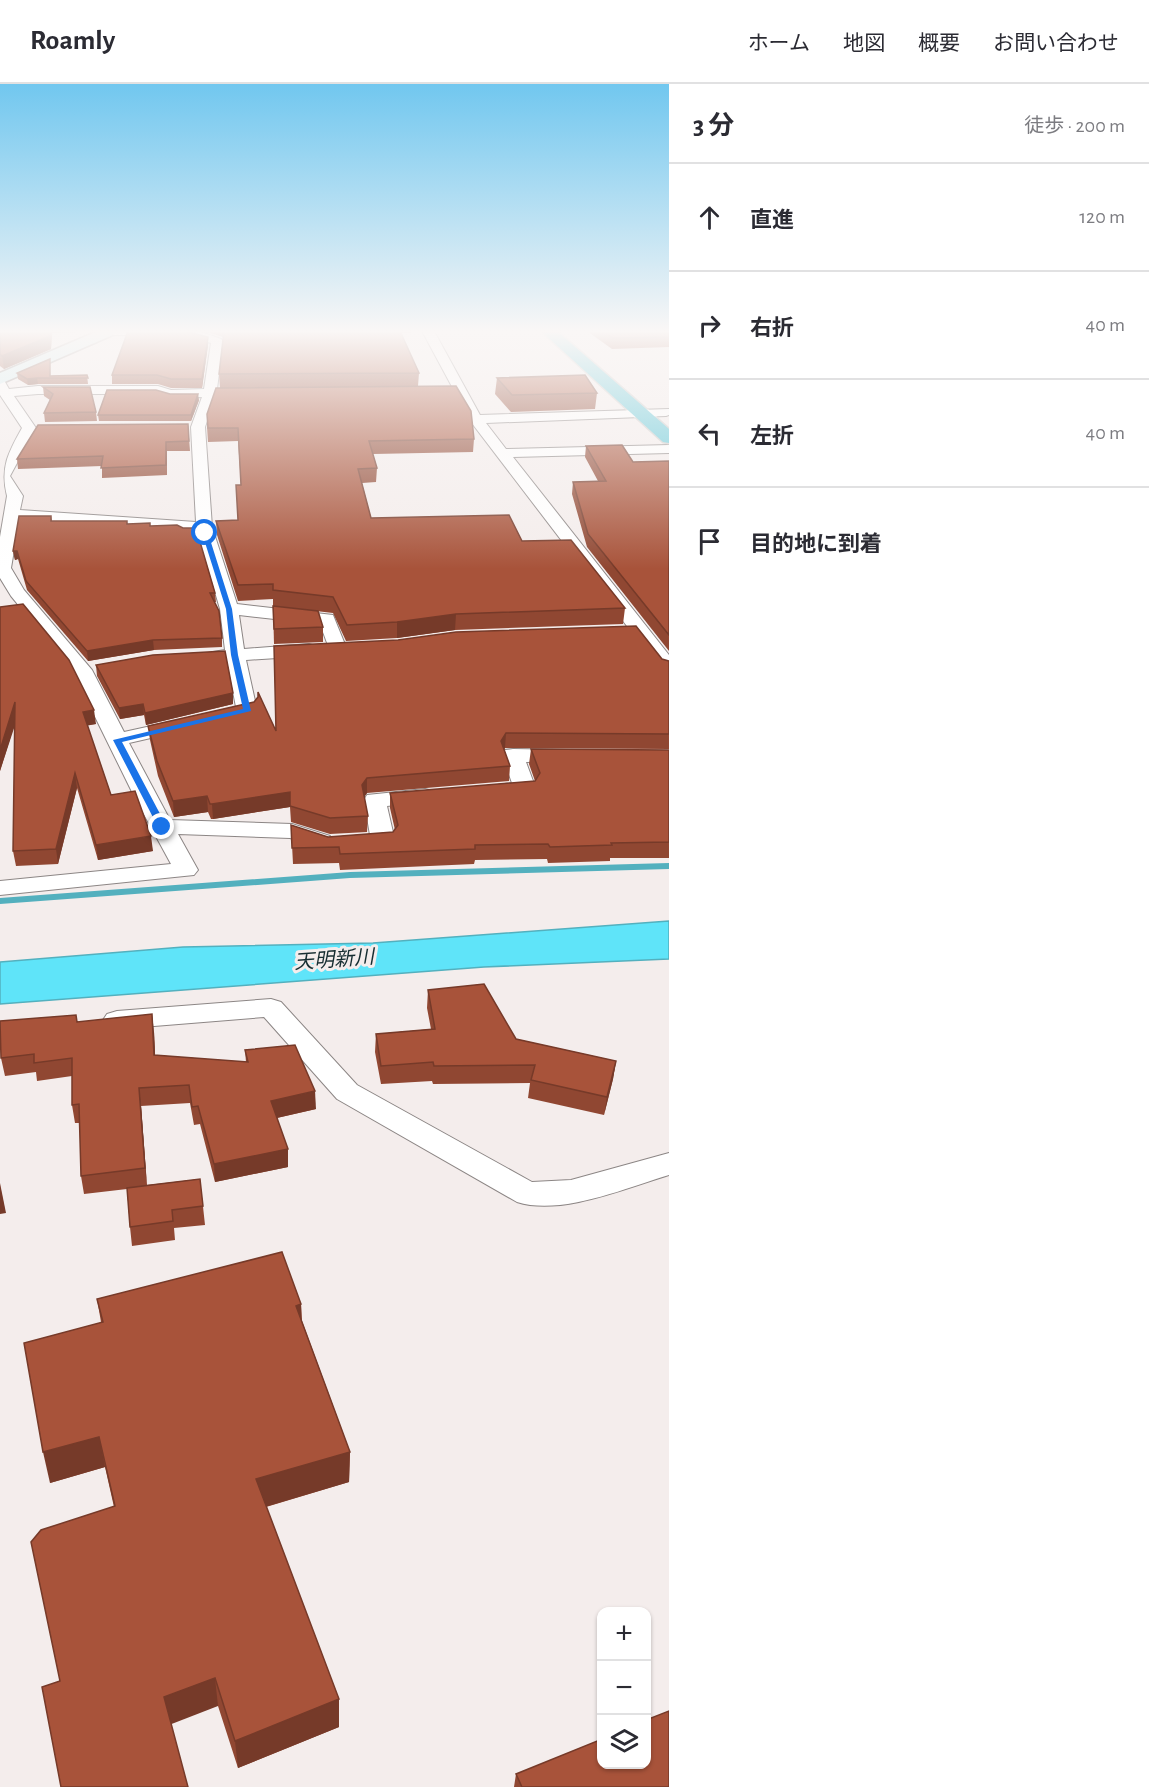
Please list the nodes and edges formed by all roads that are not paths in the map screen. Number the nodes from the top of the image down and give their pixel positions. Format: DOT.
graph roads {
  1 [pos="21,410"];
  2 [pos="201,410"];
  3 [pos="470,410"];
  4 [pos="637,410"];
  5 [pos="640,413"];
  6 [pos="668,413"];
  7 [pos="476,418"];
  8 [pos="669,438"];
  9 [pos="669,449"];
  10 [pos="502,453"];
  11 [pos="11,515"];
  12 [pos="204,527"];
  13 [pos="229,609"];
  14 [pos="640,631"];
  15 [pos="617,632"];
  16 [pos="337,647"];
  17 [pos="357,647"];
  18 [pos="235,655"];
  19 [pos="200,656"];
  20 [pos="669,668"];
  21 [pos="117,740"];
  22 [pos="591,756"];
  23 [pos="479,792"];
  24 [pos="445,795"];
  25 [pos="162,827"];
  26 [pos="0,888"];
  27 [pos="94,1021"];
  28 [pos="669,1164"];
  1 -- 11 [label="street"];
  2 -- 12 [label="street"];
  3 -- 7 [label="street"];
  4 -- 5 [label="highway"];
  5 -- 6 [label="street"];
  5 -- 7 [label="street"];
  5 -- 8 [label="highway"];
  7 -- 10 [label="street"];
  9 -- 10 [label="street"];
  10 -- 14 [label="street"];
  11 -- 12 [label="street"];
  11 -- 21 [label="street"];
  12 -- 13 [label="street"];
  13 -- 16 [label="street"];
  13 -- 18 [label="street"];
  14 -- 15 [label="street"];
  14 -- 20 [label="street"];
  16 -- 17 [label="street"];
  16 -- 18 [label="street"];
  18 -- 19 [label="street"];
  18 -- 21 [label="street"];
  21 -- 25 [label="street"];
  22 -- 23 [label="street"];
  24 -- 25 [label="street"];
  25 -- 26 [label="street"];
  27 -- 28 [label="street"];
}
